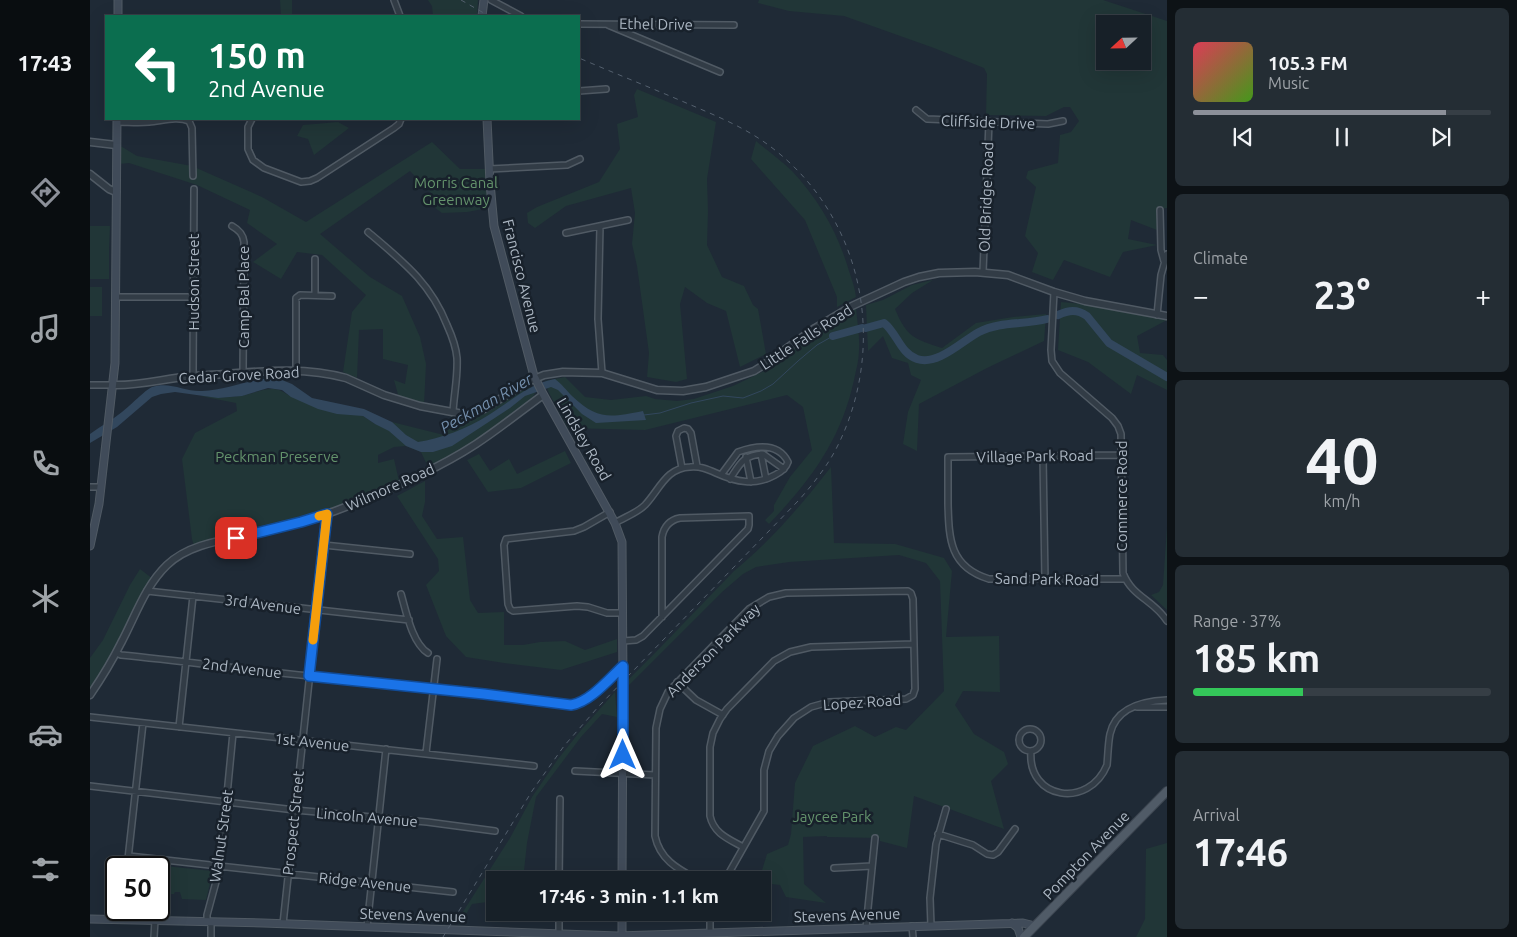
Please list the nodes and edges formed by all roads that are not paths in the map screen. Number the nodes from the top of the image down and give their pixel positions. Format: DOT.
graph roads {
  1 [pos="118,0"];
  2 [pos="394,0"];
  3 [pos="484,0"];
  4 [pos="491,0"];
  5 [pos="118,15"];
  6 [pos="400,15"];
  7 [pos="482,15"];
  8 [pos="520,15"];
  9 [pos="580,24"];
  10 [pos="605,24"];
  11 [pos="734,25"];
  12 [pos="720,72"];
  13 [pos="606,89"];
  14 [pos="580,92"];
  15 [pos="916,110"];
  16 [pos="117,120"];
  17 [pos="252,120"];
  18 [pos="487,120"];
  19 [pos="400,121"];
  20 [pos="1063,121"];
  21 [pos="989,122"];
  22 [pos="90,142"];
  23 [pos="116,145"];
  24 [pos="580,159"];
  25 [pos="489,169"];
  26 [pos="90,174"];
  27 [pos="193,176"];
  28 [pos="194,189"];
  29 [pos="116,192"];
  30 [pos="1160,210"];
  31 [pos="628,220"];
  32 [pos="232,226"];
  33 [pos="600,226"];
  34 [pos="368,232"];
  35 [pos="566,233"];
  36 [pos="1167,254"];
  37 [pos="316,259"];
  38 [pos="1164,262"];
  39 [pos="983,272"];
  40 [pos="1054,292"];
  41 [pos="315,295"];
  42 [pos="332,296"];
  43 [pos="116,297"];
  44 [pos="193,297"];
  45 [pos="1157,315"];
  46 [pos="1167,316"];
  47 [pos="296,370"];
  48 [pos="602,373"];
  49 [pos="243,374"];
  50 [pos="193,376"];
  51 [pos="536,380"];
  52 [pos="90,385"];
  53 [pos="112,385"];
  54 [pos="646,387"];
  55 [pos="543,394"];
  56 [pos="453,412"];
  57 [pos="761,454"];
  58 [pos="1121,455"];
  59 [pos="1043,456"];
  60 [pos="746,457"];
  61 [pos="948,457"];
  62 [pos="697,466"];
  63 [pos="682,468"];
  64 [pos="784,469"];
  65 [pos="721,475"];
  66 [pos="730,479"];
  67 [pos="766,479"];
  68 [pos="751,482"];
  69 [pos="90,487"];
  70 [pos="101,487"];
  71 [pos="610,512"];
  72 [pos="327,514"];
  73 [pos="616,523"];
  74 [pos="324,544"];
  75 [pos="90,546"];
  76 [pos="410,554"];
  77 [pos="1125,579"];
  78 [pos="1045,580"];
  79 [pos="148,591"];
  80 [pos="401,594"];
  81 [pos="193,596"];
  82 [pos="316,610"];
  83 [pos="623,613"];
  84 [pos="662,617"];
  85 [pos="409,620"];
  86 [pos="1167,620"];
  87 [pos="623,641"];
  88 [pos="914,644"];
  89 [pos="116,653"];
  90 [pos="428,653"];
  91 [pos="437,659"];
  92 [pos="186,661"];
  93 [pos="623,666"];
  94 [pos="309,676"];
  95 [pos="677,682"];
  96 [pos="433,690"];
  97 [pos="90,695"];
  98 [pos="1167,700"];
  99 [pos="1134,706"];
  100 [pos="1167,707"];
  101 [pos="722,714"];
  102 [pos="90,717"];
  103 [pos="143,723"];
  104 [pos="180,727"];
  105 [pos="234,733"];
  106 [pos="302,741"];
  107 [pos="386,749"];
  108 [pos="1031,751"];
  109 [pos="426,753"];
  110 [pos="534,766"];
  111 [pos="575,771"];
  112 [pos="623,774"];
  113 [pos="655,775"];
  114 [pos="90,786"];
  115 [pos="1167,791"];
  116 [pos="136,792"];
  117 [pos="560,799"];
  118 [pos="227,802"];
  119 [pos="946,809"];
  120 [pos="294,810"];
  121 [pos="378,818"];
  122 [pos="1015,829"];
  123 [pos="495,831"];
  124 [pos="938,834"];
  125 [pos="875,838"];
  126 [pos="744,847"];
  127 [pos="872,866"];
  128 [pos="220,867"];
  129 [pos="834,868"];
  130 [pos="559,871"];
  131 [pos="622,871"];
  132 [pos="682,871"];
  133 [pos="730,871"];
  134 [pos="288,874"];
  135 [pos="372,884"];
  136 [pos="453,892"];
  137 [pos="90,919"];
  138 [pos="105,919"];
  139 [pos="155,921"];
  140 [pos="170,921"];
  141 [pos="559,921"];
  142 [pos="622,921"];
  143 [pos="710,921"];
  144 [pos="209,922"];
  145 [pos="1012,923"];
  146 [pos="283,924"];
  147 [pos="912,926"];
  148 [pos="931,926"];
  149 [pos="1035,926"];
  150 [pos="367,927"];
  151 [pos="866,928"];
  152 [pos="710,933"];
  153 [pos="808,933"];
  154 [pos="559,934"];
  155 [pos="622,936"];
  156 [pos="154,937"];
  157 [pos="211,937"];
  158 [pos="913,937"];
  159 [pos="1022,937"];
  1 -- 5 [label="main road"];
  2 -- 6 [label="street"];
  3 -- 7 [label="main road"];
  4 -- 8 [label="street"];
  9 -- 10 [label="street, Ethel Drive"];
  10 -- 11 [label="street, Ethel Drive"];
  10 -- 12 [label="street"];
  13 -- 14 [label="street"];
  15 -- 21 [label="street, Cliffside Drive"];
  16 -- 23 [label="main road"];
  16 -- 27 [label="street"];
  17 -- 19 [label="street"];
  18 -- 25 [label="main road, Francisco Avenue"];
  20 -- 21 [label="street, Cliffside Drive"];
  21 -- 39 [label="street, Old Bridge Road"];
  22 -- 23 [label="street"];
  23 -- 29 [label="main road"];
  24 -- 25 [label="street"];
  25 -- 51 [label="main road, Francisco Avenue"];
  26 -- 29 [label="street"];
  28 -- 44 [label="street, Hudson Street"];
  29 -- 43 [label="main road"];
  30 -- 38 [label="street"];
  31 -- 33 [label="street"];
  32 -- 49 [label="street, Camp Bal Place"];
  33 -- 35 [label="street"];
  33 -- 48 [label="street"];
  34 -- 56 [label="street"];
  36 -- 38 [label="street"];
  37 -- 41 [label="street"];
  38 -- 45 [label="street"];
  39 -- 40 [label="street, Little Falls Road"];
  39 -- 54 [label="street, Little Falls Road"];
  40 -- 45 [label="street, Little Falls Road"];
  40 -- 58 [label="street, Commerce Road"];
  41 -- 42 [label="street"];
  41 -- 47 [label="street"];
  43 -- 44 [label="street"];
  43 -- 53 [label="main road"];
  44 -- 50 [label="street, Hudson Street"];
  45 -- 46 [label="street, Little Falls Road"];
  47 -- 49 [label="street, Cedar Grove Road"];
  47 -- 56 [label="street, Cedar Grove Road"];
  48 -- 51 [label="street, Cedar Grove Road"];
  48 -- 54 [label="street, Cedar Grove Road"];
  49 -- 50 [label="street, Cedar Grove Road"];
  50 -- 53 [label="street, Cedar Grove Road"];
  51 -- 55 [label="main road, Lindsley Road"];
  51 -- 56 [label="street, Cedar Grove Road"];
  52 -- 53 [label="street"];
  53 -- 70 [label="main road"];
  55 -- 71 [label="main road, Lindsley Road"];
  55 -- 72 [label="street, Wilmore Road"];
  57 -- 60 [label="street"];
  57 -- 64 [label="street"];
  57 -- 67 [label="street"];
  58 -- 59 [label="street, Village Park Road"];
  58 -- 77 [label="street, Commerce Road"];
  59 -- 61 [label="street, Village Park Road"];
  59 -- 78 [label="street"];
  60 -- 66 [label="street"];
  60 -- 68 [label="street"];
  61 -- 78 [label="street, Sand Park Road"];
  62 -- 63 [label="street"];
  62 -- 63 [label="street"];
  62 -- 65 [label="street"];
  63 -- 73 [label="street"];
  64 -- 65 [label="street"];
  64 -- 67 [label="street"];
  65 -- 66 [label="street"];
  66 -- 68 [label="street"];
  67 -- 68 [label="street"];
  69 -- 70 [label="street"];
  70 -- 75 [label="main road"];
  71 -- 73 [label="main road, Lindsley Road"];
  71 -- 83 [label="street"];
  72 -- 74 [label="street, Prospect Street"];
  72 -- 79 [label="street, Wilmore Road"];
  73 -- 83 [label="main road, Lindsley Road"];
  74 -- 76 [label="street"];
  74 -- 82 [label="street, Prospect Street"];
  77 -- 78 [label="street, Sand Park Road"];
  77 -- 86 [label="street"];
  79 -- 81 [label="street, 3rd Avenue"];
  79 -- 89 [label="street, Wilmore Road"];
  80 -- 85 [label="street"];
  81 -- 82 [label="street, 3rd Avenue"];
  81 -- 92 [label="street"];
  82 -- 85 [label="street, 3rd Avenue"];
  82 -- 94 [label="street, Prospect Street"];
  83 -- 87 [label="main road, Lindsley Road"];
  84 -- 84 [label="street"];
  84 -- 87 [label="street"];
  85 -- 90 [label="street"];
  87 -- 93 [label="main road, Lindsley Road"];
  88 -- 95 [label="street, Anderson Parkway"];
  88 -- 101 [label="street"];
  88 -- 126 [label="street, Lopez Road"];
  89 -- 92 [label="street, 2nd Avenue"];
  89 -- 97 [label="street, Wilmore Road"];
  91 -- 96 [label="street"];
  92 -- 94 [label="street, 2nd Avenue"];
  92 -- 104 [label="street"];
  93 -- 96 [label="street, 2nd Avenue"];
  93 -- 112 [label="main road, Lindsley Road"];
  94 -- 96 [label="street, 2nd Avenue"];
  94 -- 106 [label="street, Prospect Street"];
  95 -- 101 [label="street"];
  95 -- 113 [label="street, Anderson Parkway"];
  96 -- 109 [label="street"];
  98 -- 99 [label="street"];
  99 -- 100 [label="street"];
  99 -- 108 [label="street"];
  101 -- 126 [label="street"];
  102 -- 103 [label="street, 1st Avenue"];
  103 -- 104 [label="street, 1st Avenue"];
  103 -- 116 [label="street"];
  104 -- 105 [label="street, 1st Avenue"];
  105 -- 106 [label="street, 1st Avenue"];
  105 -- 118 [label="street, Walnut Street"];
  106 -- 107 [label="street, 1st Avenue"];
  106 -- 120 [label="street, Prospect Street"];
  107 -- 109 [label="street, 1st Avenue"];
  107 -- 121 [label="street"];
  108 -- 108 [label="street"];
  109 -- 110 [label="street, 1st Avenue"];
  111 -- 112 [label="street"];
  112 -- 113 [label="street"];
  112 -- 131 [label="main road, Lindsley Road"];
  113 -- 132 [label="street, Anderson Parkway"];
  114 -- 116 [label="street, Lincoln Avenue"];
  115 -- 149 [label="main road, Pompton Avenue"];
  116 -- 118 [label="street, Lincoln Avenue"];
  116 -- 128 [label="street, Ridge Avenue"];
  117 -- 130 [label="street"];
  118 -- 120 [label="street, Lincoln Avenue"];
  118 -- 128 [label="street, Walnut Street"];
  119 -- 124 [label="street"];
  120 -- 121 [label="street, Lincoln Avenue"];
  120 -- 134 [label="street, Prospect Street"];
  121 -- 123 [label="street, Lincoln Avenue"];
  121 -- 135 [label="street"];
  122 -- 124 [label="street"];
  124 -- 148 [label="street"];
  125 -- 127 [label="street"];
  126 -- 133 [label="street, Lopez Road"];
  127 -- 129 [label="street"];
  127 -- 151 [label="street"];
  128 -- 134 [label="street, Ridge Avenue"];
  128 -- 144 [label="street, Walnut Street"];
  134 -- 135 [label="street, Ridge Avenue"];
  134 -- 146 [label="street, Prospect Street"];
  135 -- 136 [label="street, Ridge Avenue"];
  135 -- 150 [label="street"];
  137 -- 138 [label="main road, Stevens Avenue"];
  139 -- 156 [label="street"];
  140 -- 144 [label="main road, Stevens Avenue"];
  141 -- 154 [label="street"];
  142 -- 155 [label="main road"];
  143 -- 152 [label="street"];
  144 -- 146 [label="main road, Stevens Avenue"];
  144 -- 157 [label="street, Walnut Street"];
  145 -- 148 [label="main road, Stevens Avenue"];
  145 -- 149 [label="main road, Stevens Avenue"];
  145 -- 159 [label="main road"];
  146 -- 150 [label="main road, Stevens Avenue"];
  147 -- 148 [label="main road, Stevens Avenue"];
  147 -- 151 [label="main road, Stevens Avenue"];
  147 -- 158 [label="street"];
  149 -- 159 [label="main road, Pompton Avenue"];
  150 -- 154 [label="main road, Stevens Avenue"];
  151 -- 153 [label="main road, Stevens Avenue"];
  152 -- 153 [label="main road, Stevens Avenue"];
  152 -- 155 [label="main road, Stevens Avenue"];
  154 -- 155 [label="main road, Stevens Avenue"];
}
